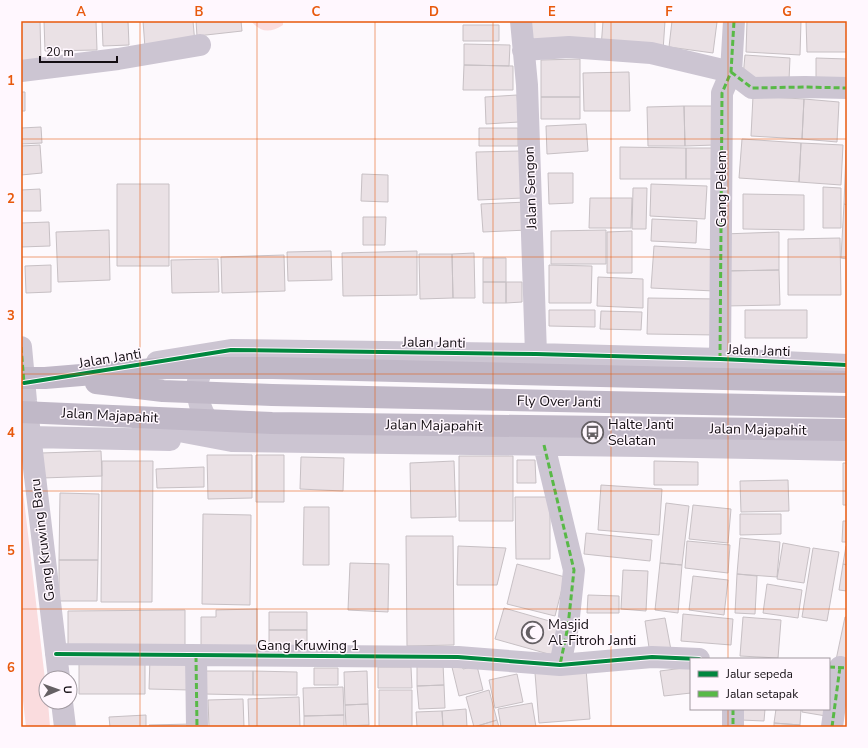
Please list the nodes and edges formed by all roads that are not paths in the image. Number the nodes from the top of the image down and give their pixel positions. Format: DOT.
graph roads {
  1 [pos="521,21"];
  2 [pos="734,21"];
  3 [pos="200,45"];
  4 [pos="523,50"];
  5 [pos="21,71"];
  6 [pos="731,72"];
  7 [pos="847,88"];
  8 [pos="21,348"];
  9 [pos="231,350"];
  10 [pos="536,354"];
  11 [pos="720,360"];
  12 [pos="807,363"];
  13 [pos="847,365"];
  14 [pos="847,382"];
  15 [pos="27,390"];
  16 [pos="272,396"];
  17 [pos="847,407"];
  18 [pos="847,430"];
  19 [pos="30,437"];
  20 [pos="232,441"];
  21 [pos="544,445"];
  22 [pos="804,450"];
  23 [pos="847,450"];
  24 [pos="56,654"];
  25 [pos="196,656"];
  26 [pos="690,659"];
  27 [pos="560,664"];
  28 [pos="839,667"];
  29 [pos="58,670"];
  30 [pos="63,710"];
  31 [pos="732,710"];
  32 [pos="65,727"];
  33 [pos="197,727"];
  34 [pos="733,727"];
  35 [pos="832,727"];
  1 -- 4 [label="street, Jalan Sengon"];
  2 -- 6 [label="street, Gang Pelem"];
  3 -- 5 [label="street"];
  4 -- 6 [label="street"];
  4 -- 10 [label="street, Jalan Sengon"];
  6 -- 7 [label="street"];
  6 -- 11 [label="street, Gang Pelem"];
  8 -- 15 [label="street, Gang Kruwing Baru"];
  9 -- 10 [label="street, Jalan Janti"];
  9 -- 15 [label="street, Jalan Janti"];
  9 -- 20 [label="street"];
  10 -- 11 [label="street, Jalan Janti"];
  11 -- 12 [label="street, Jalan Janti"];
  12 -- 13 [label="street, Jalan Janti"];
  12 -- 22 [label="street"];
  14 -- 15 [label="highway, bridge"];
  15 -- 16 [label="highway, Jalan Majapahit, bridge"];
  15 -- 18 [label="highway, Jalan Majapahit, bridge"];
  15 -- 19 [label="street, Gang Kruwing Baru"];
  15 -- 20 [label="street"];
  16 -- 17 [label="highway, Fly Over Janti, bridge"];
  19 -- 20 [label="street"];
  19 -- 24 [label="street, Gang Kruwing Baru"];
  20 -- 21 [label="street"];
  21 -- 22 [label="street"];
  21 -- 27 [label="street"];
  22 -- 23 [label="street"];
  24 -- 25 [label="street, Gang Kruwing 1"];
  24 -- 29 [label="street, Gang Kruwing Baru"];
  25 -- 27 [label="street, Gang Kruwing 1"];
  25 -- 33 [label="street"];
  26 -- 27 [label="street, Gang Kruwing 1"];
  28 -- 35 [label="street"];
  30 -- 32 [label="street"];
  31 -- 34 [label="street"];
}
